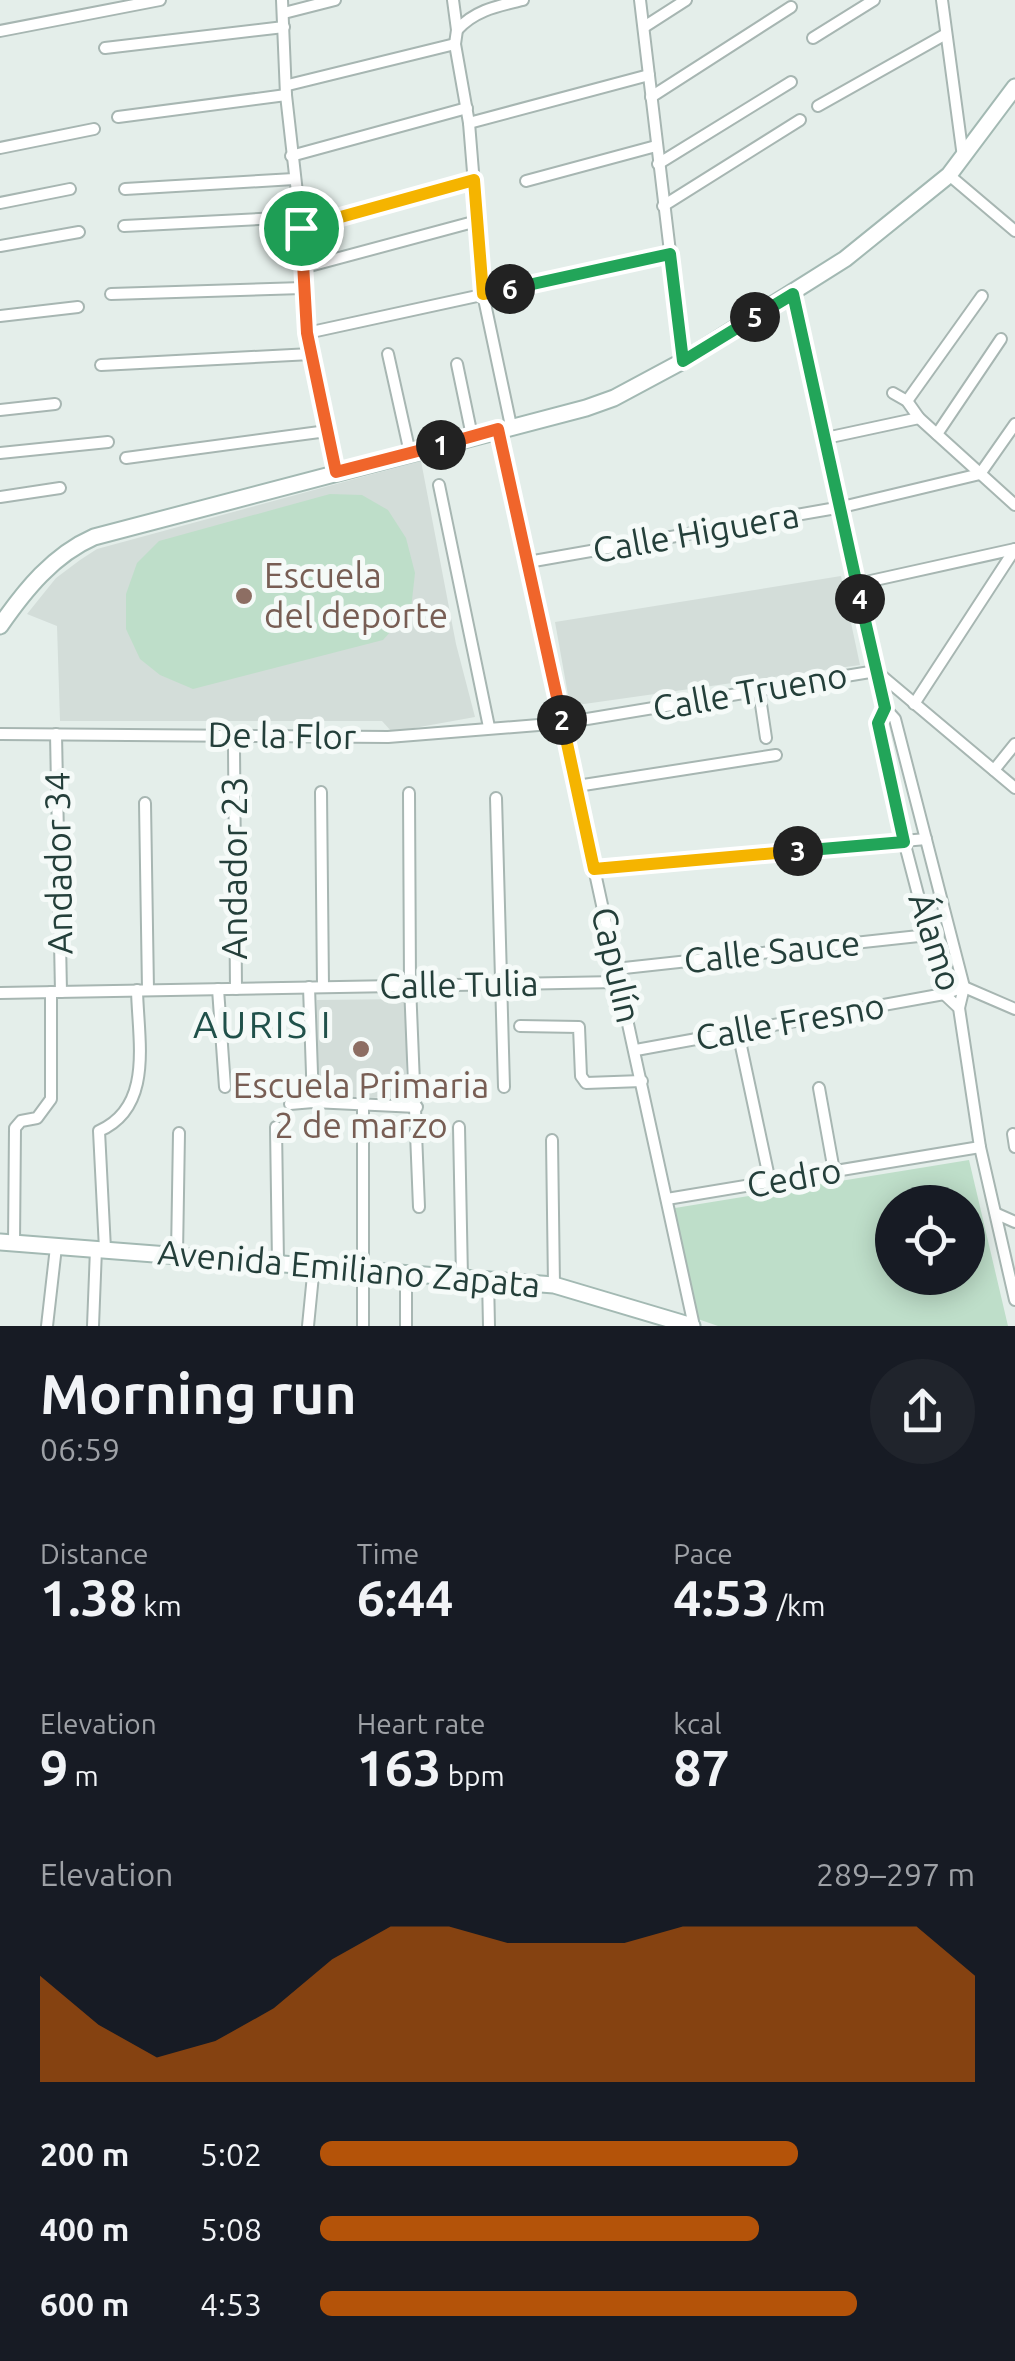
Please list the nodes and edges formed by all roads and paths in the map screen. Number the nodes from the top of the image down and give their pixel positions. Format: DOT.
graph roads {
  1 [pos="160,0"];
  2 [pos="335,0"];
  3 [pos="452,0"];
  4 [pos="523,0"];
  5 [pos="640,0"];
  6 [pos="686,0"];
  7 [pos="874,0"];
  8 [pos="942,0"];
  9 [pos="283,6"];
  10 [pos="791,8"];
  11 [pos="284,27"];
  12 [pos="644,28"];
  13 [pos="457,30"];
  14 [pos="0,31"];
  15 [pos="946,34"];
  16 [pos="813,38"];
  17 [pos="454,44"];
  18 [pos="105,48"];
  19 [pos="649,75"];
  20 [pos="791,82"];
  21 [pos="1015,87"];
  22 [pos="287,90"];
  23 [pos="651,96"];
  24 [pos="818,106"];
  25 [pos="467,108"];
  26 [pos="118,118"];
  27 [pos="800,120"];
  28 [pos="469,122"];
  29 [pos="94,129"];
  30 [pos="656,146"];
  31 [pos="0,148"];
  32 [pos="291,156"];
  33 [pos="964,158"];
  34 [pos="658,164"];
  35 [pos="949,176"];
  36 [pos="294,179"];
  37 [pos="474,180"];
  38 [pos="526,181"];
  39 [pos="70,189"];
  40 [pos="125,189"];
  41 [pos="0,203"];
  42 [pos="663,206"];
  43 [pos="477,220"];
  44 [pos="300,222"];
  45 [pos="124,226"];
  46 [pos="1015,230"];
  47 [pos="79,232"];
  48 [pos="0,246"];
  49 [pos="670,254"];
  50 [pos="302,268"];
  51 [pos="304,288"];
  52 [pos="111,294"];
  53 [pos="483,294"];
  54 [pos="793,294"];
  55 [pos="982,296"];
  56 [pos="78,307"];
  57 [pos="0,316"];
  58 [pos="307,333"];
  59 [pos="1001,339"];
  60 [pos="311,354"];
  61 [pos="388,354"];
  62 [pos="683,361"];
  63 [pos="457,364"];
  64 [pos="101,365"];
  65 [pos="894,393"];
  66 [pos="908,401"];
  67 [pos="55,404"];
  68 [pos="0,410"];
  69 [pos="919,418"];
  70 [pos="1015,424"];
  71 [pos="505,428"];
  72 [pos="326,431"];
  73 [pos="936,434"];
  74 [pos="472,436"];
  75 [pos="826,438"];
  76 [pos="108,442"];
  77 [pos="0,453"];
  78 [pos="410,453"];
  79 [pos="126,458"];
  80 [pos="336,472"];
  81 [pos="980,474"];
  82 [pos="440,485"];
  83 [pos="60,488"];
  84 [pos="0,497"];
  85 [pos="1015,505"];
  86 [pos="842,507"];
  87 [pos="1015,549"];
  88 [pos="528,562"];
  89 [pos="857,584"];
  90 [pos="0,626"];
  91 [pos="876,671"];
  92 [pos="758,691"];
  93 [pos="914,704"];
  94 [pos="885,708"];
  95 [pos="563,723"];
  96 [pos="489,727"];
  97 [pos="0,734"];
  98 [pos="56,734"];
  99 [pos="766,738"];
  100 [pos="1015,744"];
  101 [pos="234,748"];
  102 [pos="776,755"];
  103 [pos="994,770"];
  104 [pos="577,786"];
  105 [pos="1015,788"];
  106 [pos="320,792"];
  107 [pos="409,793"];
  108 [pos="496,798"];
  109 [pos="145,803"];
  110 [pos="926,840"];
  111 [pos="904,842"];
  112 [pos="594,869"];
  113 [pos="928,935"];
  114 [pos="615,969"];
  115 [pos="618,982"];
  116 [pos="410,985"];
  117 [pos="499,986"];
  118 [pos="309,987"];
  119 [pos="323,987"];
  120 [pos="236,988"];
  121 [pos="964,988"];
  122 [pos="218,989"];
  123 [pos="143,990"];
  124 [pos="56,992"];
  125 [pos="0,993"];
  126 [pos="944,994"];
  127 [pos="959,1008"];
  128 [pos="1015,1009"];
  129 [pos="520,1026"];
  130 [pos="738,1032"];
  131 [pos="636,1050"];
  132 [pos="642,1081"];
  133 [pos="504,1087"];
  134 [pos="225,1088"];
  135 [pos="819,1088"];
  136 [pos="313,1102"];
  137 [pos="290,1104"];
  138 [pos="363,1105"];
  139 [pos="417,1106"];
  140 [pos="460,1126"];
  141 [pos="276,1127"];
  142 [pos="179,1133"];
  143 [pos="1013,1134"];
  144 [pos="552,1140"];
  145 [pos="980,1147"];
  146 [pos="1015,1147"];
  147 [pos="834,1171"];
  148 [pos="770,1182"];
  149 [pos="667,1199"];
  150 [pos="419,1207"];
  151 [pos="997,1214"];
  152 [pos="1015,1222"];
  153 [pos="7,1242"];
  154 [pos="56,1246"];
  155 [pos="101,1249"];
  156 [pos="177,1254"];
  157 [pos="278,1263"];
  158 [pos="314,1265"];
  159 [pos="363,1270"];
  160 [pos="406,1273"];
  161 [pos="462,1276"];
  162 [pos="488,1278"];
  163 [pos="554,1285"];
  164 [pos="1015,1300"];
  165 [pos="48,1326"];
  166 [pos="92,1326"];
  167 [pos="308,1326"];
  168 [pos="363,1326"];
  169 [pos="406,1326"];
  170 [pos="489,1326"];
  171 [pos="693,1326"];
  1 -- 14 [label="street"];
  2 -- 9 [label="street"];
  3 -- 13 [label="street"];
  4 -- 13 [label="street"];
  5 -- 12 [label="street"];
  6 -- 12 [label="street"];
  7 -- 16 [label="street"];
  8 -- 15 [label="street"];
  9 -- 11 [label="street"];
  10 -- 23 [label="street"];
  11 -- 18 [label="street"];
  11 -- 22 [label="street"];
  12 -- 19 [label="street"];
  13 -- 17 [label="street"];
  15 -- 24 [label="street"];
  15 -- 33 [label="street"];
  17 -- 22 [label="street"];
  17 -- 25 [label="street, Capulín"];
  19 -- 23 [label="street"];
  19 -- 28 [label="street"];
  20 -- 34 [label="street"];
  21 -- 33 [label="main road"];
  22 -- 26 [label="street"];
  22 -- 32 [label="street"];
  23 -- 30 [label="street"];
  25 -- 28 [label="street, Capulín"];
  25 -- 32 [label="street"];
  27 -- 42 [label="street"];
  28 -- 37 [label="street, Capulín"];
  29 -- 31 [label="street"];
  30 -- 34 [label="street"];
  30 -- 38 [label="street"];
  32 -- 36 [label="street"];
  33 -- 35 [label="main road"];
  34 -- 42 [label="street"];
  35 -- 46 [label="street"];
  35 -- 54 [label="main road"];
  36 -- 40 [label="street"];
  36 -- 44 [label="street"];
  37 -- 43 [label="street, Capulín"];
  37 -- 44 [label="street"];
  39 -- 41 [label="street"];
  42 -- 49 [label="street"];
  43 -- 50 [label="street"];
  43 -- 53 [label="street, Capulín"];
  44 -- 45 [label="street"];
  44 -- 50 [label="street"];
  47 -- 48 [label="street"];
  49 -- 53 [label="street"];
  49 -- 62 [label="street"];
  50 -- 51 [label="street"];
  51 -- 52 [label="street"];
  51 -- 58 [label="street"];
  53 -- 58 [label="street"];
  53 -- 71 [label="street, Capulín"];
  54 -- 62 [label="main road"];
  54 -- 75 [label="street, Álamo"];
  55 -- 66 [label="street"];
  56 -- 57 [label="street"];
  58 -- 60 [label="street"];
  59 -- 73 [label="street"];
  60 -- 64 [label="street"];
  60 -- 72 [label="street"];
  61 -- 78 [label="street"];
  62 -- 71 [label="main road"];
  63 -- 74 [label="street"];
  65 -- 66 [label="street"];
  66 -- 69 [label="street"];
  67 -- 68 [label="street"];
  69 -- 73 [label="street"];
  69 -- 75 [label="street"];
  70 -- 81 [label="street"];
  71 -- 74 [label="main road"];
  71 -- 88 [label="street, Capulín"];
  72 -- 79 [label="street"];
  72 -- 80 [label="street"];
  73 -- 81 [label="street"];
  74 -- 78 [label="main road"];
  75 -- 86 [label="street, Álamo"];
  76 -- 77 [label="street"];
  78 -- 80 [label="main road"];
  80 -- 90 [label="main road"];
  81 -- 85 [label="street"];
  81 -- 86 [label="street, Calle Higuera"];
  82 -- 96 [label="street"];
  83 -- 84 [label="street"];
  86 -- 88 [label="street, Calle Higuera"];
  86 -- 89 [label="street, Álamo"];
  87 -- 89 [label="street"];
  87 -- 93 [label="street"];
  88 -- 95 [label="street, Capulín"];
  89 -- 91 [label="street, Álamo"];
  91 -- 92 [label="street, Calle Trueno"];
  91 -- 93 [label="street, Calle Trueno"];
  91 -- 94 [label="street, Álamo"];
  92 -- 95 [label="street, Calle Trueno"];
  92 -- 99 [label="street"];
  93 -- 103 [label="street, Calle Trueno"];
  94 -- 110 [label="street"];
  94 -- 111 [label="street, Álamo"];
  95 -- 96 [label="street, De la Flor"];
  95 -- 104 [label="street, Capulín"];
  96 -- 98 [label="street, De la Flor"];
  97 -- 98 [label="street, De la Flor"];
  98 -- 124 [label="street, Andador 34"];
  100 -- 103 [label="street"];
  101 -- 120 [label="street, Andador 23"];
  102 -- 104 [label="street"];
  103 -- 105 [label="street, Calle Trueno"];
  104 -- 112 [label="street, Capulín"];
  106 -- 119 [label="street"];
  107 -- 116 [label="street"];
  108 -- 117 [label="street"];
  109 -- 123 [label="street"];
  110 -- 111 [label="street"];
  110 -- 121 [label="street"];
  111 -- 112 [label="street"];
  111 -- 113 [label="street, Álamo"];
  112 -- 114 [label="street, Capulín"];
  113 -- 114 [label="street, Calle Sauce"];
  113 -- 126 [label="street, Álamo"];
  114 -- 115 [label="street, Capulín"];
  115 -- 117 [label="street, Calle Tulia"];
  115 -- 131 [label="street, Capulín"];
  116 -- 117 [label="street, Calle Tulia"];
  116 -- 119 [label="street, Calle Tulia"];
  116 -- 139 [label="street"];
  117 -- 133 [label="street"];
  118 -- 119 [label="street, Calle Tulia"];
  118 -- 120 [label="street, Calle Tulia"];
  118 -- 136 [label="street"];
  120 -- 122 [label="street, Calle Tulia"];
  121 -- 126 [label="street, Calle Fresno"];
  121 -- 127 [label="street"];
  121 -- 128 [label="street"];
  122 -- 123 [label="street, Calle Tulia"];
  122 -- 134 [label="street"];
  123 -- 124 [label="street, Calle Tulia"];
  123 -- 155 [label="street"];
  124 -- 125 [label="street, Calle Tulia"];
  124 -- 153 [label="street, Andador 34"];
  126 -- 127 [label="street, Álamo"];
  126 -- 130 [label="street, Calle Fresno"];
  127 -- 145 [label="street, Álamo"];
  129 -- 132 [label="street"];
  130 -- 131 [label="street, Calle Fresno"];
  130 -- 148 [label="street"];
  131 -- 132 [label="street, Capulín"];
  132 -- 149 [label="street, Capulín"];
  135 -- 147 [label="street"];
  136 -- 137 [label="street"];
  136 -- 138 [label="street"];
  138 -- 139 [label="street"];
  138 -- 159 [label="street"];
  139 -- 150 [label="street"];
  140 -- 161 [label="street"];
  141 -- 157 [label="street"];
  142 -- 156 [label="street"];
  143 -- 146 [label="street"];
  144 -- 163 [label="street"];
  145 -- 147 [label="street, Cedro"];
  145 -- 151 [label="street, Álamo"];
  147 -- 148 [label="street, Cedro"];
  148 -- 149 [label="street, Cedro"];
  149 -- 171 [label="street, Capulín"];
  151 -- 152 [label="street"];
  151 -- 164 [label="street, Álamo"];
  153 -- 154 [label="main road, Avenida Emiliano Zapata"];
  154 -- 155 [label="main road, Avenida Emiliano Zapata"];
  154 -- 165 [label="street"];
  155 -- 156 [label="main road, Avenida Emiliano Zapata"];
  155 -- 166 [label="street"];
  156 -- 157 [label="main road, Avenida Emiliano Zapata"];
  157 -- 158 [label="main road, Avenida Emiliano Zapata"];
  158 -- 159 [label="main road, Avenida Emiliano Zapata"];
  158 -- 167 [label="street"];
  159 -- 160 [label="main road, Avenida Emiliano Zapata"];
  159 -- 168 [label="street"];
  160 -- 161 [label="main road, Avenida Emiliano Zapata"];
  160 -- 169 [label="street"];
  161 -- 162 [label="main road, Avenida Emiliano Zapata"];
  162 -- 163 [label="main road, Avenida Emiliano Zapata"];
  162 -- 170 [label="street"];
  163 -- 171 [label="main road, Avenida Emiliano Zapata"];
}
